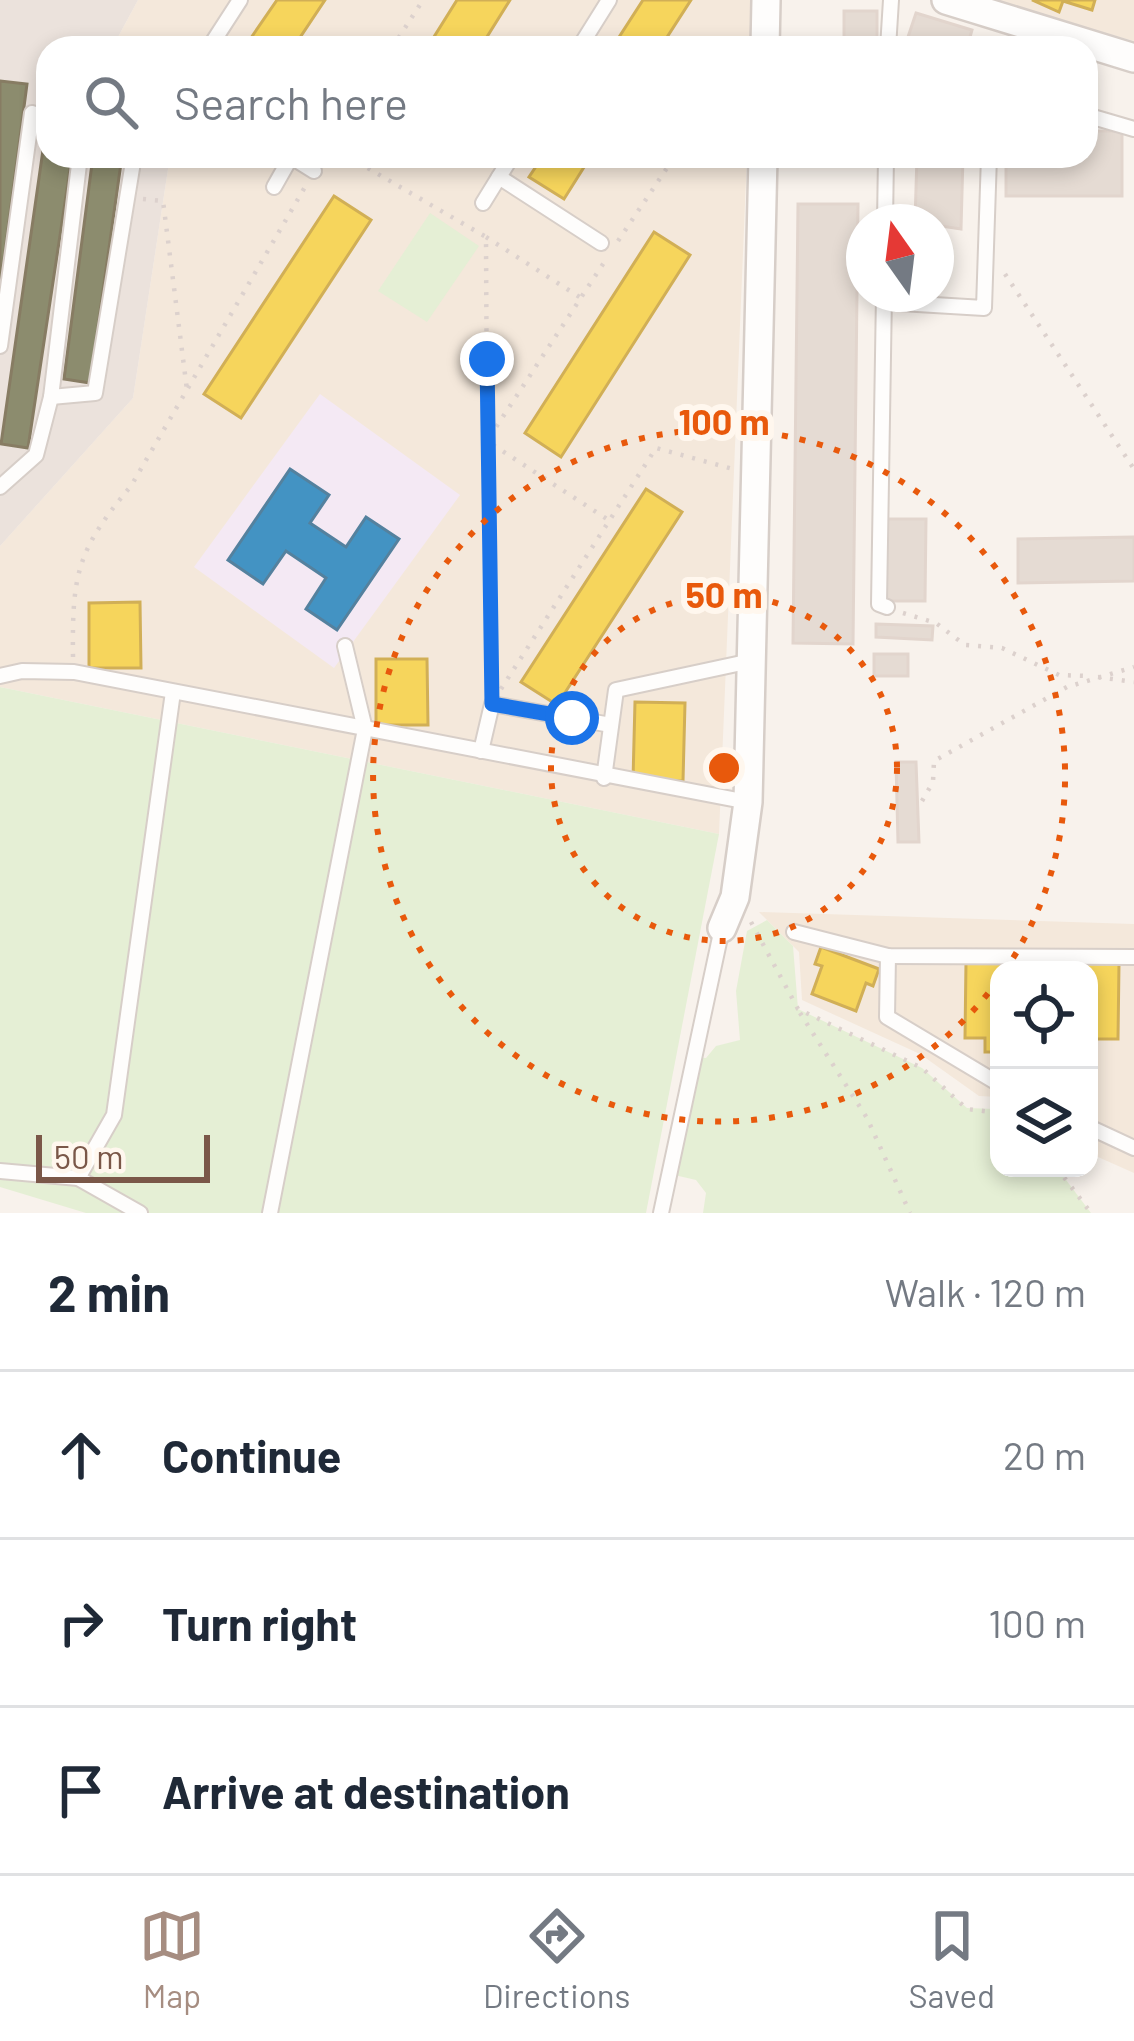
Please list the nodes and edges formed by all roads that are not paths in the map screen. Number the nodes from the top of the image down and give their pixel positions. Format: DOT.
graph roads {
  1 [pos="239,0"];
  2 [pos="609,0"];
  3 [pos="766,0"];
  4 [pos="890,0"];
  5 [pos="946,0"];
  6 [pos="216,36"];
  7 [pos="587,36"];
  8 [pos="765,36"];
  9 [pos="888,36"];
  10 [pos="1063,36"];
  11 [pos="1098,47"];
  12 [pos="1134,58"];
  13 [pos="32,113"];
  14 [pos="1098,118"];
  15 [pos="1134,129"];
  16 [pos="79,168"];
  17 [pos="132,168"];
  18 [pos="284,168"];
  19 [pos="309,168"];
  20 [pos="505,168"];
  21 [pos="763,168"];
  22 [pos="886,168"];
  23 [pos="989,168"];
  24 [pos="314,171"];
  25 [pos="499,177"];
  26 [pos="274,187"];
  27 [pos="483,203"];
  28 [pos="885,204"];
  29 [pos="601,243"];
  30 [pos="954,305"];
  31 [pos="884,312"];
  32 [pos="0,346"];
  33 [pos="51,397"];
  34 [pos="0,487"];
  35 [pos="887,607"];
  36 [pos="345,646"];
  37 [pos="751,661"];
  38 [pos="0,672"];
  39 [pos="173,692"];
  40 [pos="611,725"];
  41 [pos="365,730"];
  42 [pos="481,751"];
  43 [pos="604,778"];
  44 [pos="748,802"];
  45 [pos="722,928"];
  46 [pos="794,932"];
  47 [pos="888,956"];
  48 [pos="1134,957"];
  49 [pos="990,1079"];
  50 [pos="1098,1131"];
  51 [pos="1134,1148"];
  52 [pos="0,1172"];
  53 [pos="78,1178"];
  54 [pos="140,1213"];
  55 [pos="270,1213"];
  56 [pos="662,1213"];
  1 -- 6 [label="lane"];
  2 -- 7 [label="lane"];
  3 -- 8 [label="street"];
  4 -- 9 [label="lane"];
  5 -- 10 [label="street"];
  11 -- 12 [label="street"];
  13 -- 32 [label="lane"];
  14 -- 15 [label="lane"];
  16 -- 33 [label="lane"];
  17 -- 33 [label="lane"];
  18 -- 26 [label="lane"];
  19 -- 24 [label="lane"];
  20 -- 25 [label="lane"];
  21 -- 37 [label="street"];
  22 -- 28 [label="lane"];
  23 -- 30 [label="lane"];
  25 -- 27 [label="lane"];
  25 -- 29 [label="lane"];
  31 -- 35 [label="lane"];
  33 -- 34 [label="lane"];
  36 -- 41 [label="lane"];
  37 -- 40 [label="lane"];
  37 -- 44 [label="street"];
  38 -- 39 [label="lane"];
  39 -- 41 [label="lane"];
  39 -- 53 [label="lane"];
  40 -- 42 [label="lane"];
  40 -- 43 [label="lane"];
  41 -- 42 [label="lane"];
  41 -- 55 [label="lane"];
  42 -- 43 [label="lane"];
  43 -- 44 [label="lane"];
  44 -- 45 [label="street"];
  45 -- 56 [label="lane"];
  46 -- 47 [label="lane"];
  47 -- 48 [label="lane"];
  47 -- 49 [label="lane"];
  50 -- 51 [label="lane"];
  52 -- 53 [label="lane"];
  53 -- 54 [label="lane"];
}
